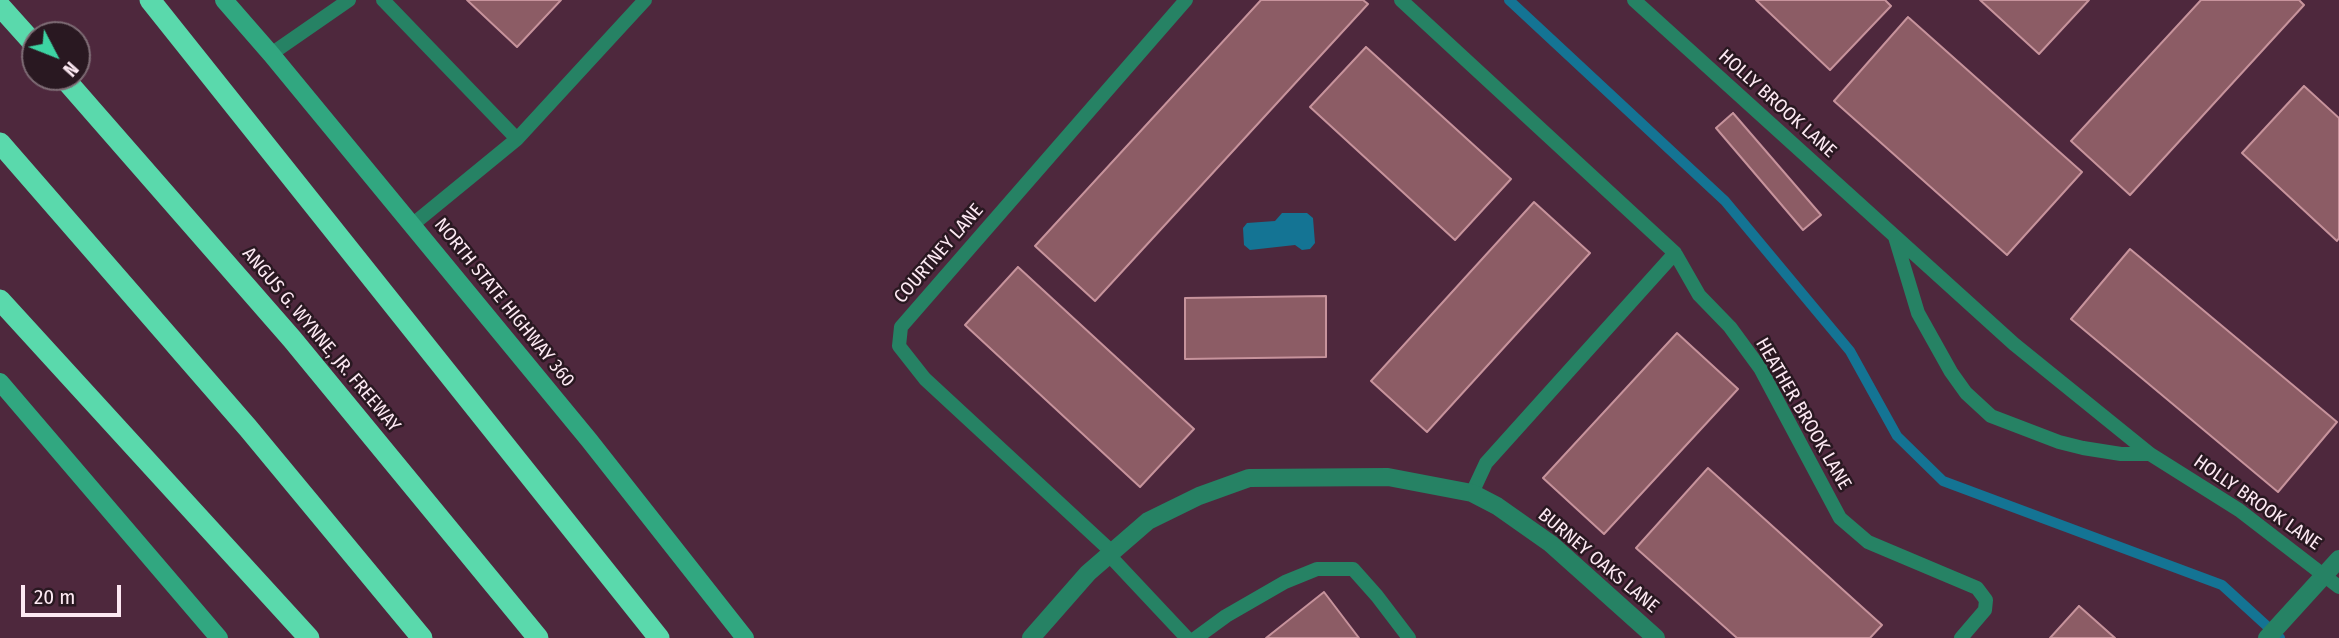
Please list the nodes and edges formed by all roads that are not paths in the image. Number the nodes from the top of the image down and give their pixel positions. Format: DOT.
graph roads {
  1 [pos="150,0"];
  2 [pos="224,0"];
  3 [pos="349,0"];
  4 [pos="383,0"];
  5 [pos="645,0"];
  6 [pos="1186,0"];
  7 [pos="1401,0"];
  8 [pos="1634,0"];
  9 [pos="0,6"];
  10 [pos="21,29"];
  11 [pos="271,54"];
  12 [pos="76,91"];
  13 [pos="517,139"];
  14 [pos="0,143"];
  15 [pos="412,225"];
  16 [pos="1895,236"];
  17 [pos="1675,253"];
  18 [pos="0,300"];
  19 [pos="0,382"];
  20 [pos="2150,454"];
  21 [pos="1472,493"];
  22 [pos="1111,554"];
  23 [pos="2339,559"];
  24 [pos="2325,574"];
  25 [pos="2339,587"];
  26 [pos="215,637"];
  27 [pos="309,638"];
  28 [pos="422,638"];
  29 [pos="538,638"];
  30 [pos="659,638"];
  31 [pos="745,638"];
  32 [pos="1031,638"];
  33 [pos="1187,638"];
  34 [pos="1196,638"];
  35 [pos="1409,638"];
  36 [pos="1656,638"];
  37 [pos="1961,638"];
  38 [pos="2267,638"];
  1 -- 30 [label="highway"];
  2 -- 11 [label="main road, NORTH STATE HIGHWAY 360"];
  3 -- 11 [label="lane"];
  4 -- 13 [label="lane"];
  5 -- 13 [label="lane"];
  6 -- 22 [label="lane, COURTNEY LANE"];
  7 -- 17 [label="lane, HEATHER BROOK LANE"];
  8 -- 16 [label="lane, HOLLY BROOK LANE"];
  9 -- 10 [label="highway"];
  11 -- 15 [label="main road, NORTH STATE HIGHWAY 360"];
  12 -- 29 [label="highway, ANGUS G. WYNNE, JR. FREEWAY"];
  13 -- 15 [label="lane"];
  14 -- 28 [label="highway"];
  15 -- 31 [label="main road, NORTH STATE HIGHWAY 360"];
  16 -- 20 [label="lane, HOLLY BROOK LANE"];
  16 -- 20 [label="lane"];
  17 -- 21 [label="lane"];
  17 -- 37 [label="lane, HEATHER BROOK LANE"];
  18 -- 27 [label="highway"];
  19 -- 26 [label="main road"];
  20 -- 24 [label="lane, HOLLY BROOK LANE"];
  21 -- 22 [label="street, BURNEY OAKS LANE"];
  21 -- 36 [label="street, BURNEY OAKS LANE"];
  22 -- 32 [label="street, BURNEY OAKS LANE"];
  22 -- 33 [label="lane, COURTNEY LANE"];
  23 -- 24 [label="street"];
  24 -- 25 [label="lane, HOLLY BROOK LANE"];
  24 -- 38 [label="street"];
  34 -- 35 [label="lane"];
}
